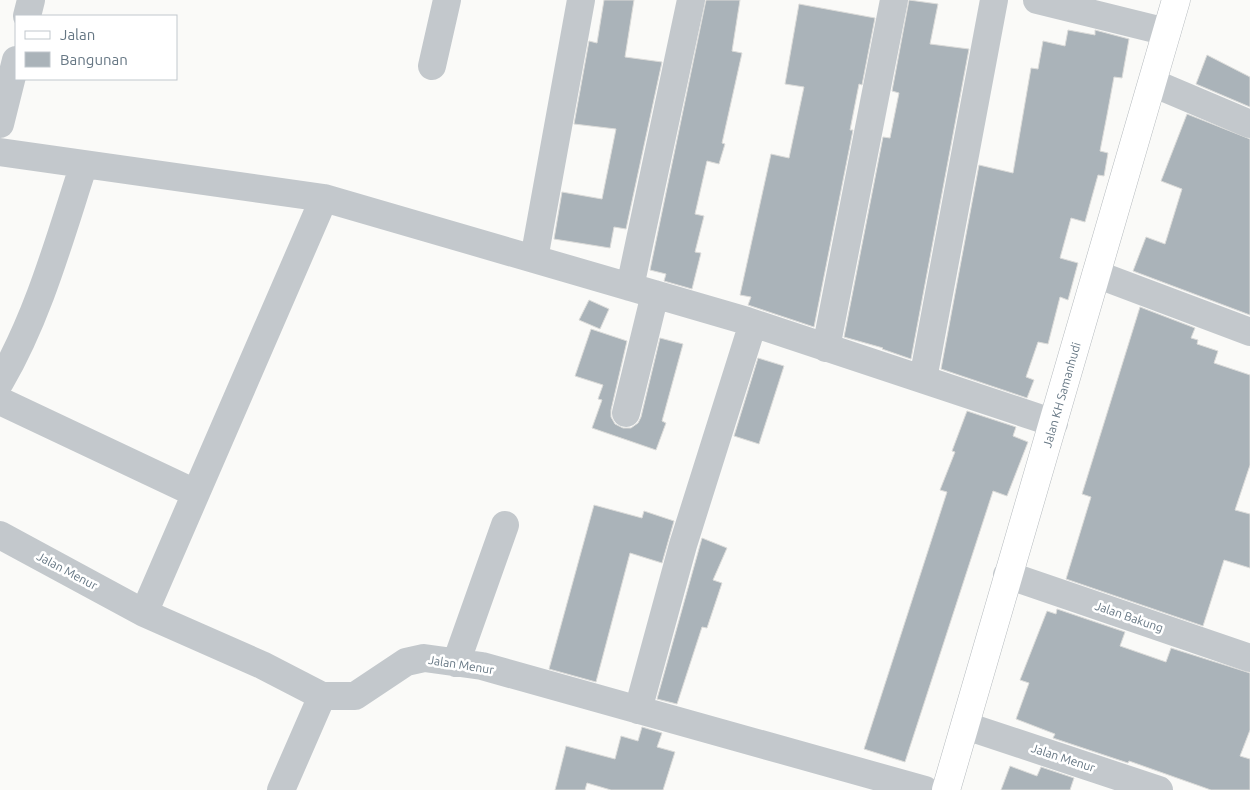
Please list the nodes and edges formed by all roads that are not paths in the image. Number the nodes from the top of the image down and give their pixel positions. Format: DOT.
graph roads {
  1 [pos="31,0"];
  2 [pos="446,0"];
  3 [pos="581,0"];
  4 [pos="691,0"];
  5 [pos="894,0"];
  6 [pos="994,0"];
  7 [pos="1036,0"];
  8 [pos="1176,0"];
  9 [pos="27,15"];
  10 [pos="1167,32"];
  11 [pos="15,64"];
  12 [pos="432,66"];
  13 [pos="1153,83"];
  14 [pos="0,124"];
  15 [pos="1250,124"];
  16 [pos="0,152"];
  17 [pos="84,164"];
  18 [pos="324,198"];
  19 [pos="534,259"];
  20 [pos="1096,274"];
  21 [pos="642,291"];
  22 [pos="753,323"];
  23 [pos="1250,332"];
  24 [pos="826,348"];
  25 [pos="923,379"];
  26 [pos="0,382"];
  27 [pos="0,401"];
  28 [pos="626,413"];
  29 [pos="1054,424"];
  30 [pos="196,493"];
  31 [pos="505,525"];
  32 [pos="0,535"];
  33 [pos="1007,575"];
  34 [pos="144,613"];
  35 [pos="1250,658"];
  36 [pos="456,663"];
  37 [pos="322,696"];
  38 [pos="638,710"];
  39 [pos="966,726"];
  40 [pos="281,790"];
  41 [pos="926,790"];
  42 [pos="946,790"];
  43 [pos="1159,790"];
  1 -- 9 [label="street"];
  2 -- 12 [label="street"];
  3 -- 19 [label="street"];
  4 -- 21 [label="street"];
  5 -- 24 [label="street"];
  6 -- 25 [label="street"];
  7 -- 10 [label="street"];
  8 -- 10 [label="main road, Jalan KH Samanhudi"];
  10 -- 13 [label="main road, Jalan KH Samanhudi"];
  11 -- 14 [label="street"];
  13 -- 15 [label="street"];
  13 -- 20 [label="main road, Jalan KH Samanhudi"];
  16 -- 17 [label="street"];
  17 -- 18 [label="street"];
  17 -- 26 [label="street"];
  18 -- 19 [label="street"];
  18 -- 30 [label="street"];
  19 -- 21 [label="street"];
  20 -- 23 [label="street"];
  20 -- 29 [label="main road, Jalan KH Samanhudi"];
  21 -- 22 [label="street"];
  21 -- 28 [label="street"];
  22 -- 24 [label="street"];
  22 -- 38 [label="street"];
  24 -- 25 [label="street"];
  25 -- 29 [label="street"];
  27 -- 30 [label="street"];
  29 -- 33 [label="main road, Jalan KH Samanhudi"];
  30 -- 34 [label="street"];
  31 -- 36 [label="street"];
  32 -- 34 [label="street, Jalan Menur"];
  33 -- 35 [label="street, Jalan Bakung"];
  33 -- 39 [label="main road, Jalan KH Samanhudi"];
  34 -- 37 [label="street, Jalan Menur"];
  36 -- 37 [label="street, Jalan Menur"];
  36 -- 38 [label="street, Jalan Menur"];
  37 -- 40 [label="street"];
  38 -- 41 [label="street, Jalan Menur"];
  39 -- 42 [label="main road, Jalan KH Samanhudi"];
  39 -- 43 [label="street, Jalan Menur"];
}
